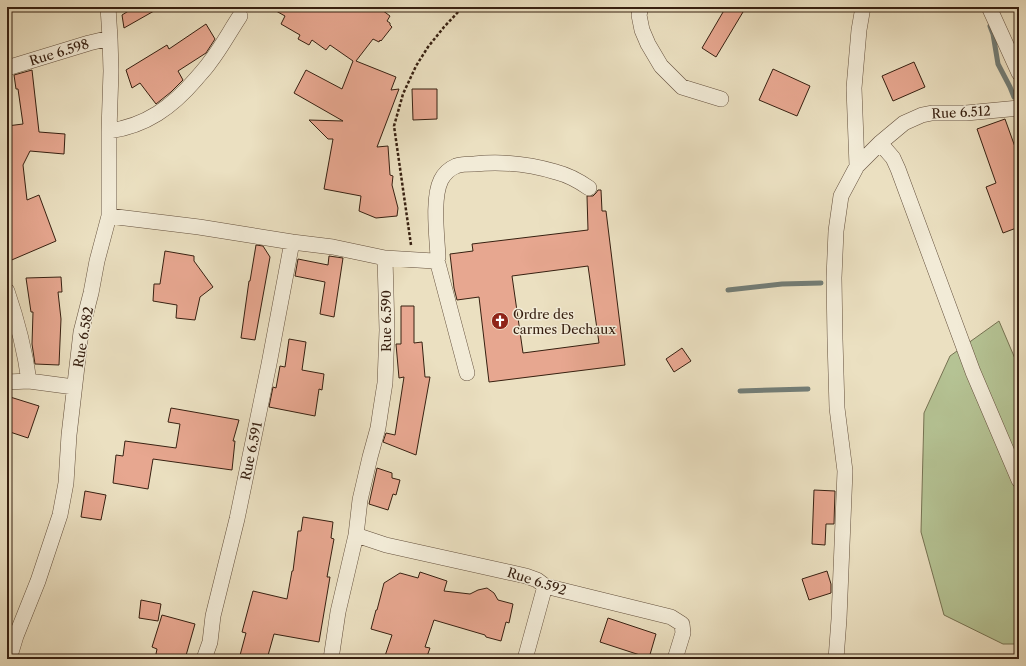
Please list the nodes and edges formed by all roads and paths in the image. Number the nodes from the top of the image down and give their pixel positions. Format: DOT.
graph roads {
  1 [pos="108,7"];
  2 [pos="642,7"];
  3 [pos="862,7"];
  4 [pos="989,7"];
  5 [pos="460,10"];
  6 [pos="240,16"];
  7 [pos="110,38"];
  8 [pos="7,68"];
  9 [pos="1019,73"];
  10 [pos="722,99"];
  11 [pos="1019,108"];
  12 [pos="109,131"];
  13 [pos="880,143"];
  14 [pos="857,166"];
  15 [pos="589,188"];
  16 [pos="109,216"];
  17 [pos="292,242"];
  18 [pos="385,258"];
  19 [pos="413,260"];
  20 [pos="437,260"];
  21 [pos="7,291"];
  22 [pos="467,373"];
  23 [pos="29,381"];
  24 [pos="7,382"];
  25 [pos="74,387"];
  26 [pos="1019,480"];
  27 [pos="356,535"];
  28 [pos="545,586"];
  29 [pos="9,659"];
  30 [pos="204,659"];
  31 [pos="331,659"];
  32 [pos="524,659"];
  33 [pos="675,659"];
  34 [pos="836,659"];
  1 -- 7 [label="street, Rue 6.582"];
  2 -- 10 [label="street"];
  3 -- 14 [label="street"];
  4 -- 9 [label="street"];
  5 -- 19 [label="path"];
  6 -- 12 [label="street"];
  7 -- 8 [label="street, Rue 6.598"];
  7 -- 12 [label="street, Rue 6.582"];
  11 -- 13 [label="street, Rue 6.512"];
  12 -- 16 [label="street, Rue 6.582"];
  13 -- 14 [label="street, Rue 6.512"];
  13 -- 26 [label="street"];
  14 -- 34 [label="street"];
  15 -- 20 [label="street"];
  16 -- 17 [label="street"];
  16 -- 25 [label="street, Rue 6.582"];
  17 -- 18 [label="street"];
  17 -- 30 [label="street, Rue 6.591"];
  18 -- 19 [label="street"];
  18 -- 27 [label="street, Rue 6.590"];
  19 -- 20 [label="street"];
  20 -- 22 [label="street"];
  21 -- 23 [label="street"];
  23 -- 24 [label="street"];
  23 -- 25 [label="street"];
  25 -- 29 [label="street, Rue 6.582"];
  27 -- 28 [label="street, Rue 6.592"];
  27 -- 31 [label="street, Rue 6.590"];
  28 -- 32 [label="street"];
  28 -- 33 [label="street, Rue 6.592"];
}
